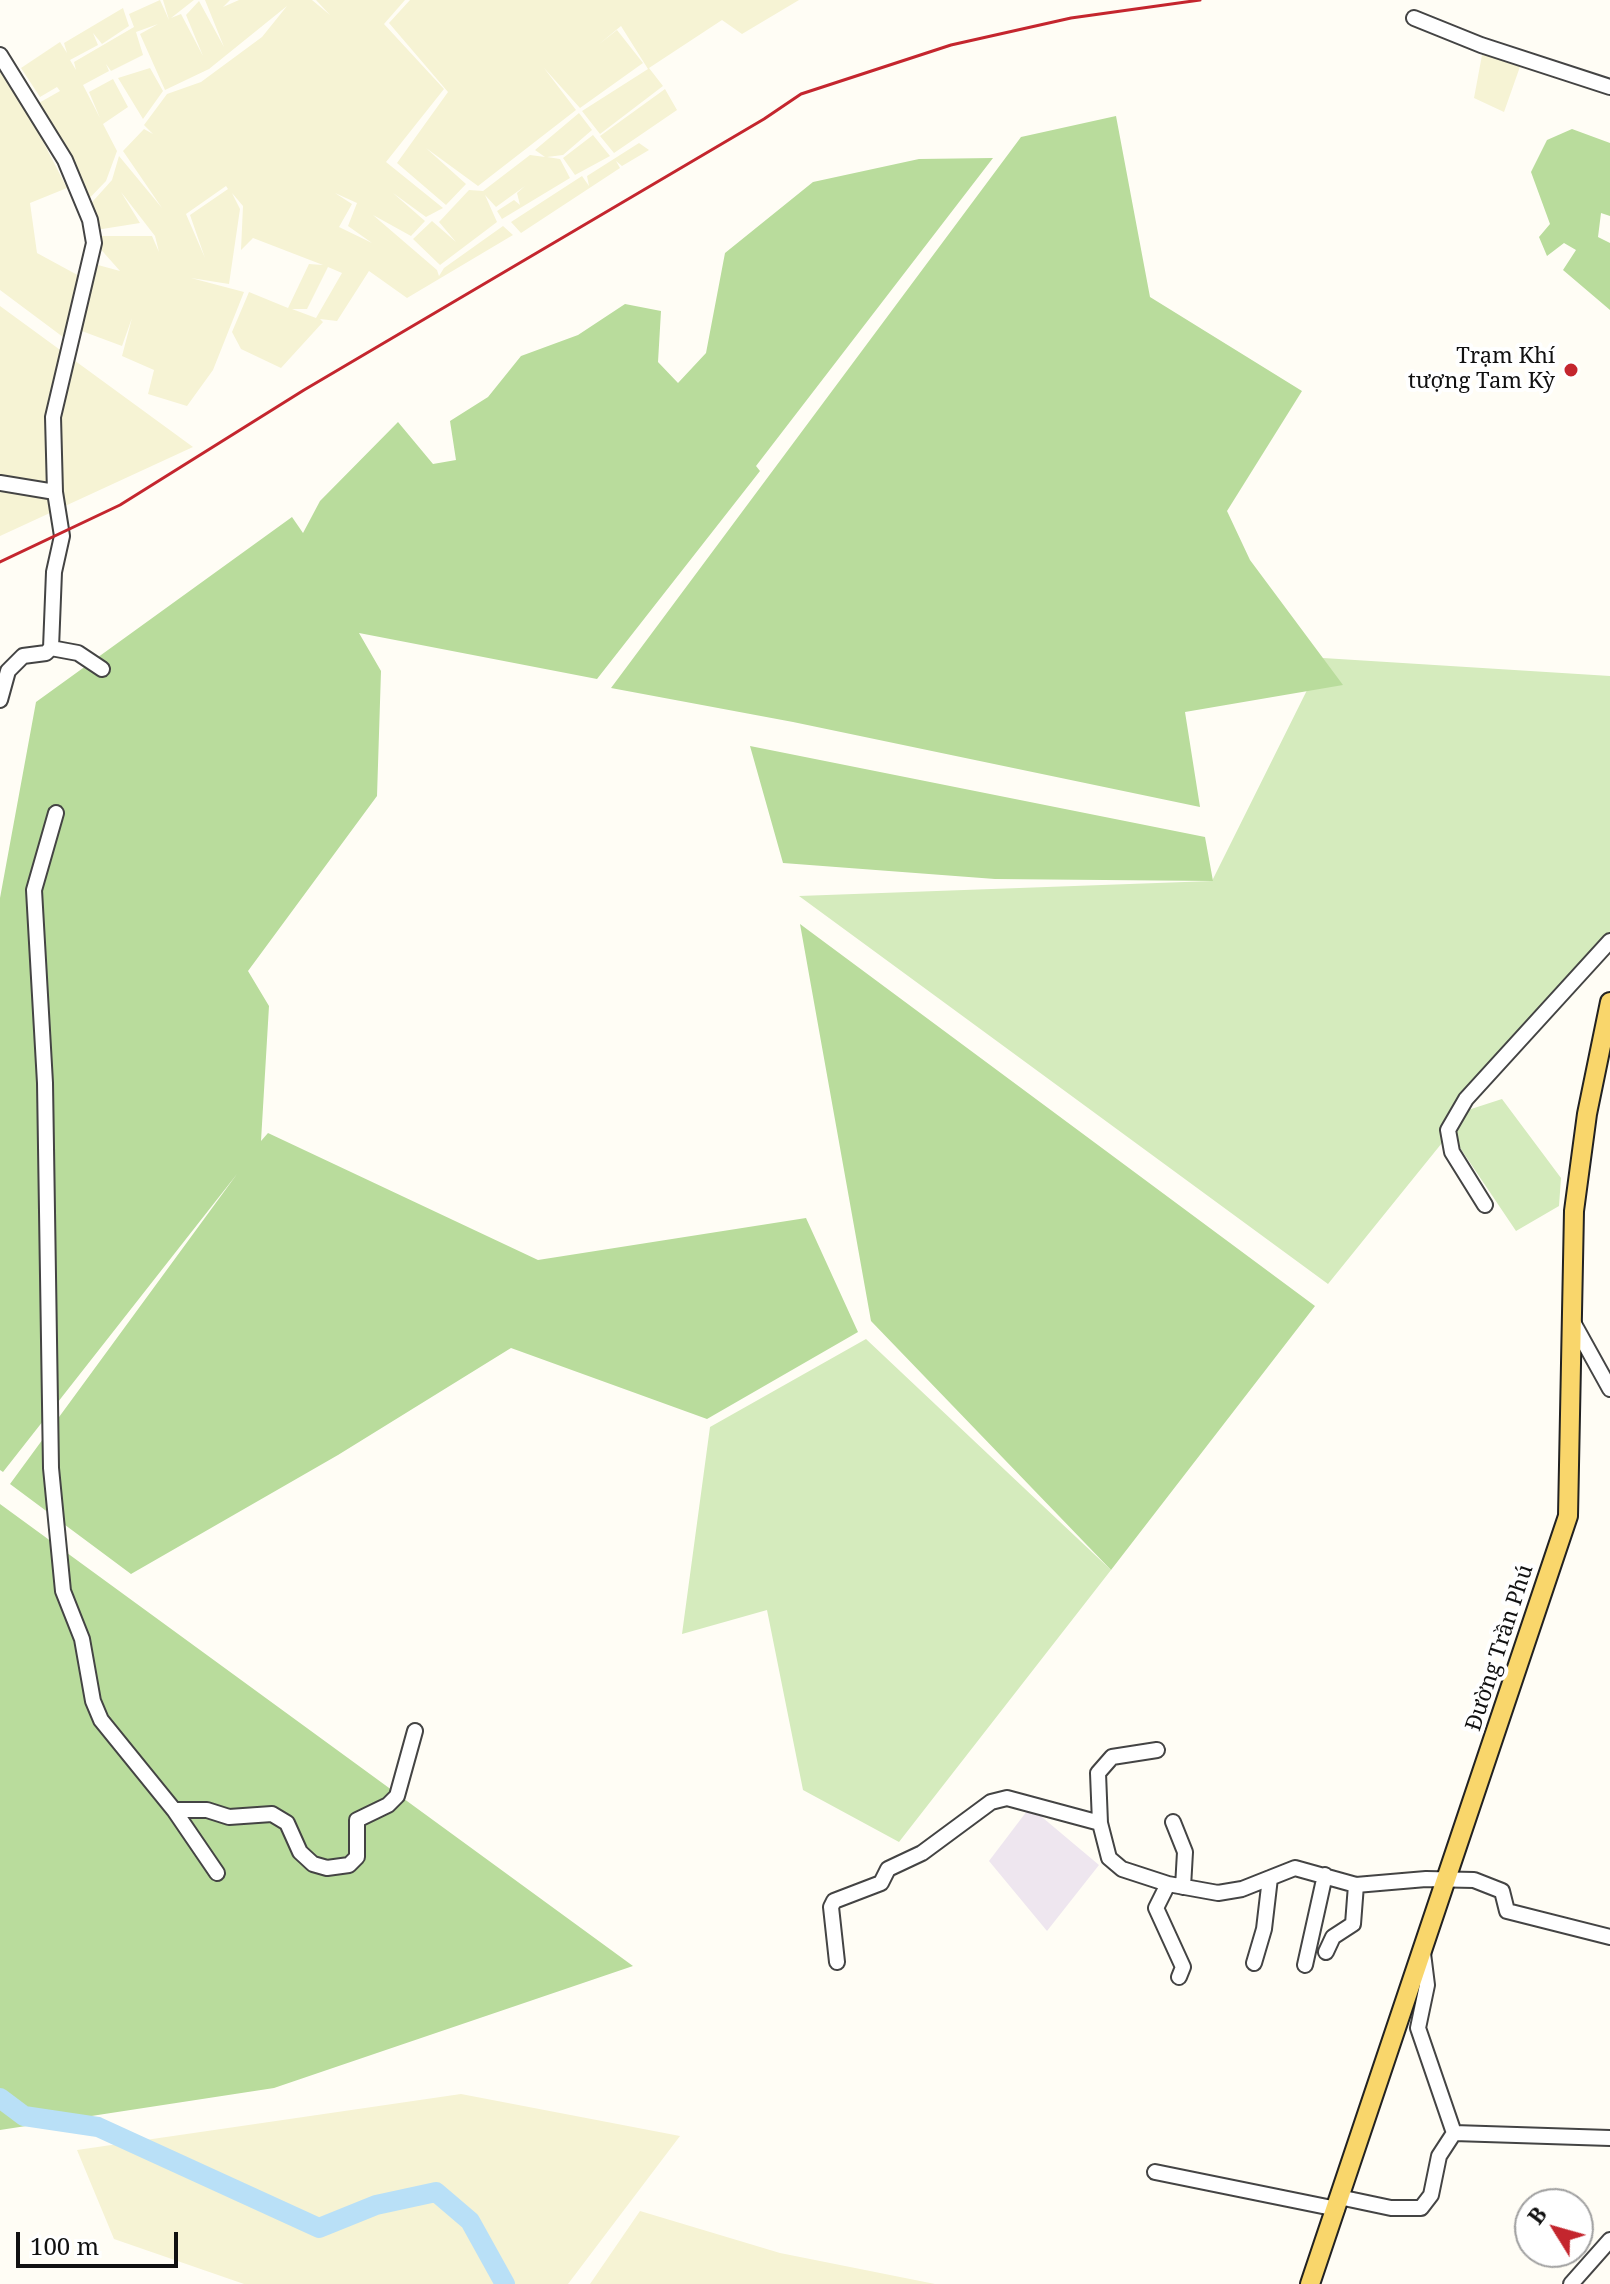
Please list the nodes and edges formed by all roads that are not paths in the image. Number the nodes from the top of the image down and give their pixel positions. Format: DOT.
graph roads {
  1 [pos="1414,18"];
  2 [pos="0,55"];
  3 [pos="1610,87"];
  4 [pos="0,483"];
  5 [pos="55,492"];
  6 [pos="51,648"];
  7 [pos="102,669"];
  8 [pos="0,700"];
  9 [pos="56,813"];
  10 [pos="1610,941"];
  11 [pos="1610,1002"];
  12 [pos="1603,1062"];
  13 [pos="1485,1205"];
  14 [pos="1574,1324"];
  15 [pos="1610,1389"];
  16 [pos="415,1731"];
  17 [pos="1157,1750"];
  18 [pos="174,1810"];
  19 [pos="1173,1822"];
  20 [pos="1100,1823"];
  21 [pos="217,1873"];
  22 [pos="1325,1875"];
  23 [pos="1270,1878"];
  24 [pos="1447,1881"];
  25 [pos="1356,1885"];
  26 [pos="1175,1886"];
  27 [pos="1610,1937"];
  28 [pos="1326,1952"];
  29 [pos="1423,1953"];
  30 [pos="837,1962"];
  31 [pos="1254,1963"];
  32 [pos="1305,1965"];
  33 [pos="1179,1977"];
  34 [pos="1454,2133"];
  35 [pos="1610,2138"];
  36 [pos="1155,2172"];
  37 [pos="1338,2203"];
  38 [pos="1610,2240"];
  39 [pos="1310,2284"];
  40 [pos="1571,2284"];
  1 -- 3 [label="street"];
  2 -- 5 [label="street"];
  4 -- 5 [label="street"];
  5 -- 6 [label="street"];
  6 -- 7 [label="street"];
  6 -- 8 [label="street"];
  9 -- 18 [label="street"];
  10 -- 13 [label="street"];
  11 -- 12 [label="main road, Đường Trần Phú"];
  12 -- 14 [label="main road, Đường Trần Phú"];
  14 -- 15 [label="street"];
  14 -- 24 [label="main road, Đường Trần Phú"];
  16 -- 18 [label="street"];
  17 -- 20 [label="street"];
  18 -- 21 [label="street"];
  19 -- 26 [label="street"];
  20 -- 26 [label="street"];
  20 -- 30 [label="street"];
  22 -- 23 [label="street"];
  22 -- 25 [label="street"];
  22 -- 32 [label="street"];
  23 -- 26 [label="street"];
  23 -- 31 [label="street"];
  24 -- 25 [label="street"];
  24 -- 27 [label="street"];
  24 -- 29 [label="main road, Đường Trần Phú"];
  25 -- 28 [label="street"];
  26 -- 33 [label="street"];
  29 -- 34 [label="street"];
  29 -- 37 [label="main road, Đường Trần Phú"];
  34 -- 35 [label="street"];
  34 -- 37 [label="street"];
  36 -- 37 [label="street"];
  37 -- 39 [label="main road, Đường Trần Phú"];
  38 -- 40 [label="street"];
}
